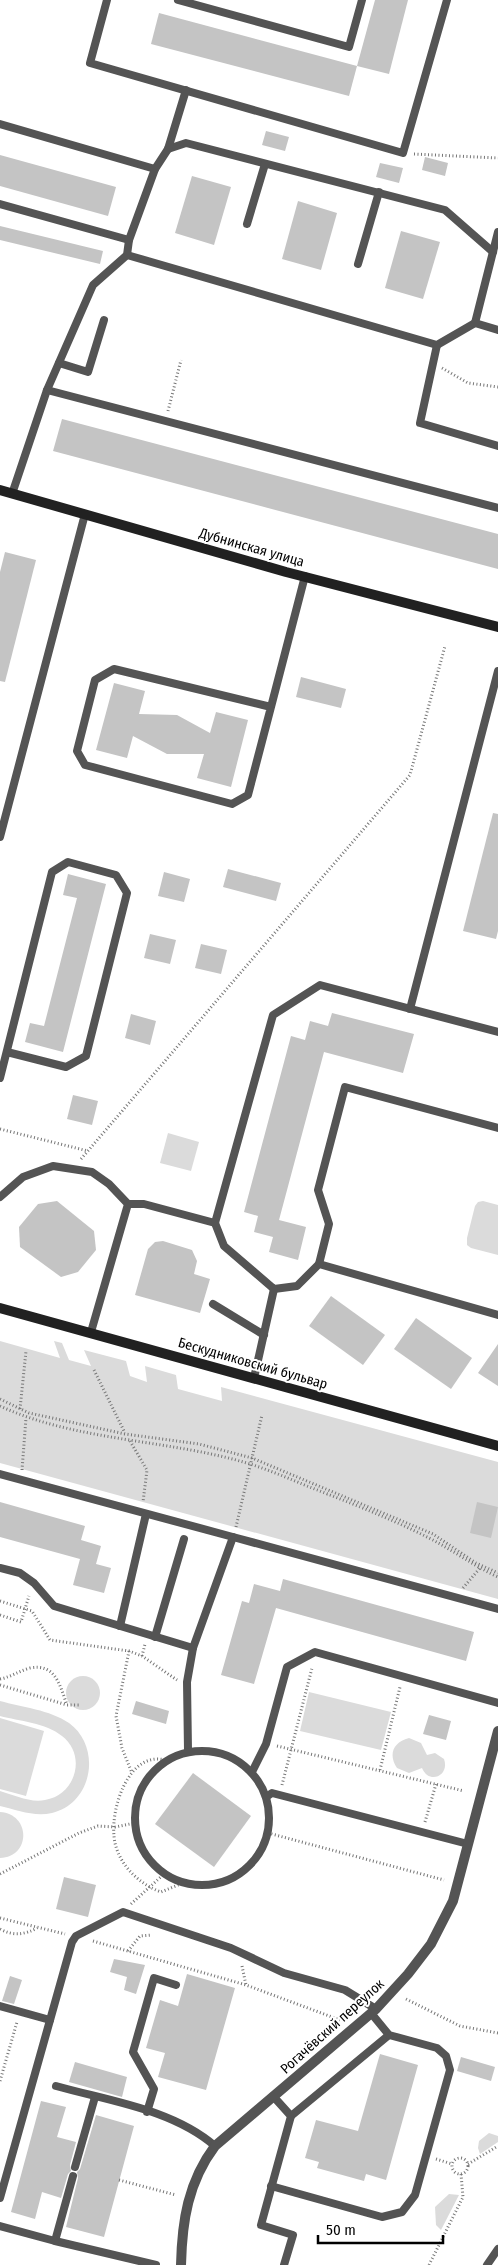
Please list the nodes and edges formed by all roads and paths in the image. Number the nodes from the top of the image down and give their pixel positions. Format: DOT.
graph roads {
  1 [pos="107,0"];
  2 [pos="178,0"];
  3 [pos="362,0"];
  4 [pos="447,0"];
  5 [pos="186,90"];
  6 [pos="0,124"];
  7 [pos="168,149"];
  8 [pos="403,153"];
  9 [pos="498,158"];
  10 [pos="265,164"];
  11 [pos="155,169"];
  12 [pos="379,192"];
  13 [pos="0,204"];
  14 [pos="247,224"];
  15 [pos="498,232"];
  16 [pos="129,240"];
  17 [pos="493,252"];
  18 [pos="127,256"];
  19 [pos="358,264"];
  20 [pos="104,320"];
  21 [pos="475,323"];
  22 [pos="498,330"];
  23 [pos="437,345"];
  24 [pos="181,360"];
  25 [pos="433,362"];
  26 [pos="59,363"];
  27 [pos="498,387"];
  28 [pos="47,390"];
  29 [pos="165,421"];
  30 [pos="498,446"];
  31 [pos="0,490"];
  32 [pos="12,494"];
  33 [pos="498,508"];
  34 [pos="85,514"];
  35 [pos="305,576"];
  36 [pos="498,627"];
  37 [pos="445,646"];
  38 [pos="498,670"];
  39 [pos="271,707"];
  40 [pos="0,837"];
  41 [pos="410,1008"];
  42 [pos="498,1032"];
  43 [pos="7,1052"];
  44 [pos="0,1078"];
  45 [pos="498,1128"];
  46 [pos="0,1129"];
  47 [pos="88,1152"];
  48 [pos="73,1169"];
  49 [pos="0,1197"];
  50 [pos="128,1204"];
  51 [pos="215,1223"];
  52 [pos="319,1264"];
  53 [pos="274,1289"];
  54 [pos="213,1304"];
  55 [pos="0,1308"];
  56 [pos="498,1315"];
  57 [pos="92,1332"];
  58 [pos="264,1335"];
  59 [pos="26,1351"];
  60 [pos="94,1370"];
  61 [pos="254,1378"];
  62 [pos="0,1399"];
  63 [pos="0,1406"];
  64 [pos="20,1409"];
  65 [pos="262,1415"];
  66 [pos="26,1418"];
  67 [pos="125,1434"];
  68 [pos="130,1440"];
  69 [pos="498,1446"];
  70 [pos="252,1458"];
  71 [pos="251,1464"];
  72 [pos="0,1474"];
  73 [pos="21,1480"];
  74 [pos="144,1513"];
  75 [pos="233,1537"];
  76 [pos="184,1539"];
  77 [pos="481,1567"];
  78 [pos="0,1568"];
  79 [pos="498,1573"];
  80 [pos="498,1577"];
  81 [pos="34,1584"];
  82 [pos="455,1597"];
  83 [pos="0,1601"];
  84 [pos="25,1608"];
  85 [pos="498,1608"];
  86 [pos="0,1615"];
  87 [pos="120,1626"];
  88 [pos="155,1637"];
  89 [pos="193,1648"];
  90 [pos="129,1650"];
  91 [pos="316,1652"];
  92 [pos="403,1677"];
  93 [pos="0,1679"];
  94 [pos="187,1682"];
  95 [pos="0,1685"];
  96 [pos="498,1703"];
  97 [pos="67,1705"];
  98 [pos="81,1705"];
  99 [pos="498,1731"];
  100 [pos="266,1744"];
  101 [pos="292,1749"];
  102 [pos="188,1750"];
  103 [pos="165,1760"];
  104 [pos="380,1770"];
  105 [pos="252,1772"];
  106 [pos="132,1773"];
  107 [pos="436,1784"];
  108 [pos="464,1791"];
  109 [pos="280,1795"];
  110 [pos="266,1797"];
  111 [pos="134,1823"];
  112 [pos="115,1827"];
  113 [pos="422,1832"];
  114 [pos="268,1833"];
  115 [pos="468,1844"];
  116 [pos="0,1874"];
  117 [pos="164,1874"];
  118 [pos="444,1880"];
  119 [pos="183,1883"];
  120 [pos="150,1888"];
  121 [pos="123,1912"];
  122 [pos="0,1918"];
  123 [pos="37,1928"];
  124 [pos="0,1929"];
  125 [pos="76,1936"];
  126 [pos="160,1937"];
  127 [pos="128,1951"];
  128 [pos="238,1962"];
  129 [pos="176,1985"];
  130 [pos="246,1985"];
  131 [pos="406,1999"];
  132 [pos="0,2006"];
  133 [pos="373,2011"];
  134 [pos="19,2012"];
  135 [pos="50,2020"];
  136 [pos="340,2020"];
  137 [pos="498,2033"];
  138 [pos="389,2034"];
  139 [pos="0,2081"];
  140 [pos="56,2086"];
  141 [pos="273,2096"];
  142 [pos="95,2097"];
  143 [pos="147,2112"];
  144 [pos="291,2116"];
  145 [pos="215,2146"];
  146 [pos="498,2146"];
  147 [pos="468,2164"];
  148 [pos="75,2167"];
  149 [pos="461,2174"];
  150 [pos="73,2176"];
  151 [pos="120,2180"];
  152 [pos="271,2186"];
  153 [pos="176,2195"];
  154 [pos="0,2198"];
  155 [pos="0,2226"];
  156 [pos="55,2241"];
  157 [pos="498,2249"];
  158 [pos="156,2265"];
  159 [pos="181,2265"];
  160 [pos="284,2265"];
  161 [pos="429,2265"];
  162 [pos="487,2265"];
  1 -- 5 [label="lane"];
  2 -- 3 [label="lane"];
  4 -- 8 [label="lane"];
  5 -- 7 [label="lane"];
  5 -- 8 [label="lane"];
  6 -- 11 [label="lane"];
  7 -- 10 [label="lane"];
  7 -- 11 [label="lane"];
  8 -- 9 [label="path"];
  10 -- 12 [label="lane"];
  10 -- 14 [label="lane"];
  11 -- 16 [label="lane"];
  12 -- 17 [label="lane"];
  12 -- 19 [label="lane"];
  13 -- 16 [label="lane"];
  15 -- 17 [label="lane"];
  16 -- 18 [label="lane"];
  17 -- 21 [label="lane"];
  18 -- 23 [label="lane"];
  18 -- 26 [label="lane"];
  20 -- 26 [label="lane"];
  21 -- 22 [label="lane"];
  21 -- 23 [label="lane"];
  23 -- 25 [label="lane"];
  24 -- 29 [label="path"];
  25 -- 27 [label="path"];
  25 -- 30 [label="lane"];
  26 -- 28 [label="lane"];
  28 -- 29 [label="lane"];
  28 -- 32 [label="lane"];
  29 -- 33 [label="lane"];
  31 -- 32 [label="main road, Дубнинская улица"];
  32 -- 34 [label="main road, Дубнинская улица"];
  34 -- 35 [label="main road, Дубнинская улица"];
  34 -- 40 [label="lane"];
  35 -- 36 [label="main road, Дубнинская улица"];
  35 -- 39 [label="lane"];
  37 -- 47 [label="path"];
  38 -- 41 [label="lane"];
  39 -- 39 [label="lane"];
  41 -- 42 [label="lane"];
  41 -- 51 [label="lane"];
  43 -- 43 [label="lane"];
  43 -- 44 [label="lane"];
  45 -- 52 [label="lane"];
  46 -- 47 [label="path"];
  47 -- 48 [label="path"];
  48 -- 49 [label="lane"];
  48 -- 50 [label="lane"];
  50 -- 51 [label="lane"];
  50 -- 57 [label="lane"];
  51 -- 53 [label="lane"];
  52 -- 53 [label="lane"];
  52 -- 56 [label="lane"];
  53 -- 58 [label="lane"];
  54 -- 58 [label="lane"];
  55 -- 57 [label="main road, Бескудниковский бульвар"];
  57 -- 61 [label="main road, Бескудниковский бульвар"];
  58 -- 61 [label="lane"];
  59 -- 64 [label="path"];
  60 -- 67 [label="path"];
  61 -- 69 [label="main road, Бескудниковский бульвар"];
  62 -- 64 [label="path"];
  63 -- 66 [label="path"];
  64 -- 67 [label="path"];
  65 -- 70 [label="path"];
  66 -- 68 [label="path"];
  66 -- 73 [label="path"];
  67 -- 68 [label="path"];
  67 -- 70 [label="path"];
  68 -- 71 [label="path"];
  68 -- 74 [label="path"];
  70 -- 71 [label="path"];
  70 -- 77 [label="path"];
  71 -- 75 [label="path"];
  71 -- 77 [label="path"];
  72 -- 73 [label="lane"];
  73 -- 74 [label="lane"];
  74 -- 75 [label="lane"];
  74 -- 87 [label="lane"];
  75 -- 82 [label="lane"];
  75 -- 89 [label="lane"];
  76 -- 88 [label="lane"];
  77 -- 79 [label="path"];
  77 -- 80 [label="path"];
  77 -- 82 [label="path"];
  78 -- 81 [label="lane"];
  81 -- 84 [label="path"];
  81 -- 87 [label="lane"];
  82 -- 85 [label="lane"];
  83 -- 84 [label="path"];
  84 -- 86 [label="path"];
  84 -- 90 [label="path"];
  87 -- 88 [label="lane"];
  88 -- 89 [label="lane"];
  89 -- 94 [label="lane"];
  90 -- 94 [label="path"];
  90 -- 106 [label="path"];
  91 -- 92 [label="lane"];
  91 -- 100 [label="lane"];
  91 -- 101 [label="path"];
  92 -- 96 [label="lane"];
  92 -- 104 [label="path"];
  93 -- 97 [label="path"];
  94 -- 102 [label="lane"];
  95 -- 97 [label="path"];
  97 -- 98 [label="path"];
  99 -- 115 [label="street, Рогачёвский переулок"];
  100 -- 101 [label="path"];
  100 -- 105 [label="lane"];
  101 -- 104 [label="path"];
  101 -- 109 [label="path"];
  102 -- 103 [label="lane"];
  102 -- 105 [label="lane"];
  103 -- 106 [label="path"];
  103 -- 111 [label="lane"];
  104 -- 107 [label="path"];
  105 -- 110 [label="lane"];
  106 -- 112 [label="path"];
  107 -- 108 [label="path"];
  107 -- 113 [label="path"];
  109 -- 110 [label="lane"];
  109 -- 113 [label="lane"];
  110 -- 114 [label="lane"];
  111 -- 112 [label="path"];
  111 -- 117 [label="lane"];
  112 -- 116 [label="path"];
  112 -- 120 [label="path"];
  113 -- 115 [label="lane"];
  114 -- 118 [label="path"];
  114 -- 119 [label="lane"];
  115 -- 133 [label="street, Рогачёвский переулок"];
  117 -- 119 [label="lane"];
  117 -- 120 [label="path"];
  119 -- 120 [label="path"];
  120 -- 121 [label="path"];
  121 -- 125 [label="lane"];
  121 -- 133 [label="lane"];
  122 -- 123 [label="path"];
  123 -- 124 [label="path"];
  123 -- 125 [label="path"];
  125 -- 127 [label="path"];
  125 -- 135 [label="lane"];
  126 -- 127 [label="path"];
  127 -- 130 [label="path"];
  128 -- 130 [label="path"];
  129 -- 143 [label="lane"];
  130 -- 136 [label="path"];
  131 -- 137 [label="path"];
  132 -- 134 [label="lane"];
  133 -- 138 [label="lane"];
  133 -- 141 [label="street, Рогачёвский переулок"];
  134 -- 135 [label="lane"];
  134 -- 139 [label="path"];
  135 -- 154 [label="lane"];
  138 -- 144 [label="lane"];
  138 -- 152 [label="lane"];
  140 -- 142 [label="lane"];
  141 -- 144 [label="lane"];
  141 -- 145 [label="street, Рогачёвский переулок"];
  142 -- 143 [label="lane"];
  142 -- 148 [label="lane"];
  143 -- 145 [label="lane"];
  144 -- 152 [label="lane"];
  145 -- 159 [label="street, Рогачёвский переулок"];
  146 -- 147 [label="path"];
  147 -- 149 [label="path"];
  147 -- 149 [label="path"];
  149 -- 161 [label="path"];
  150 -- 156 [label="lane"];
  151 -- 153 [label="path"];
  152 -- 160 [label="lane"];
  155 -- 156 [label="lane"];
  156 -- 158 [label="lane"];
  157 -- 162 [label="lane"];
}
